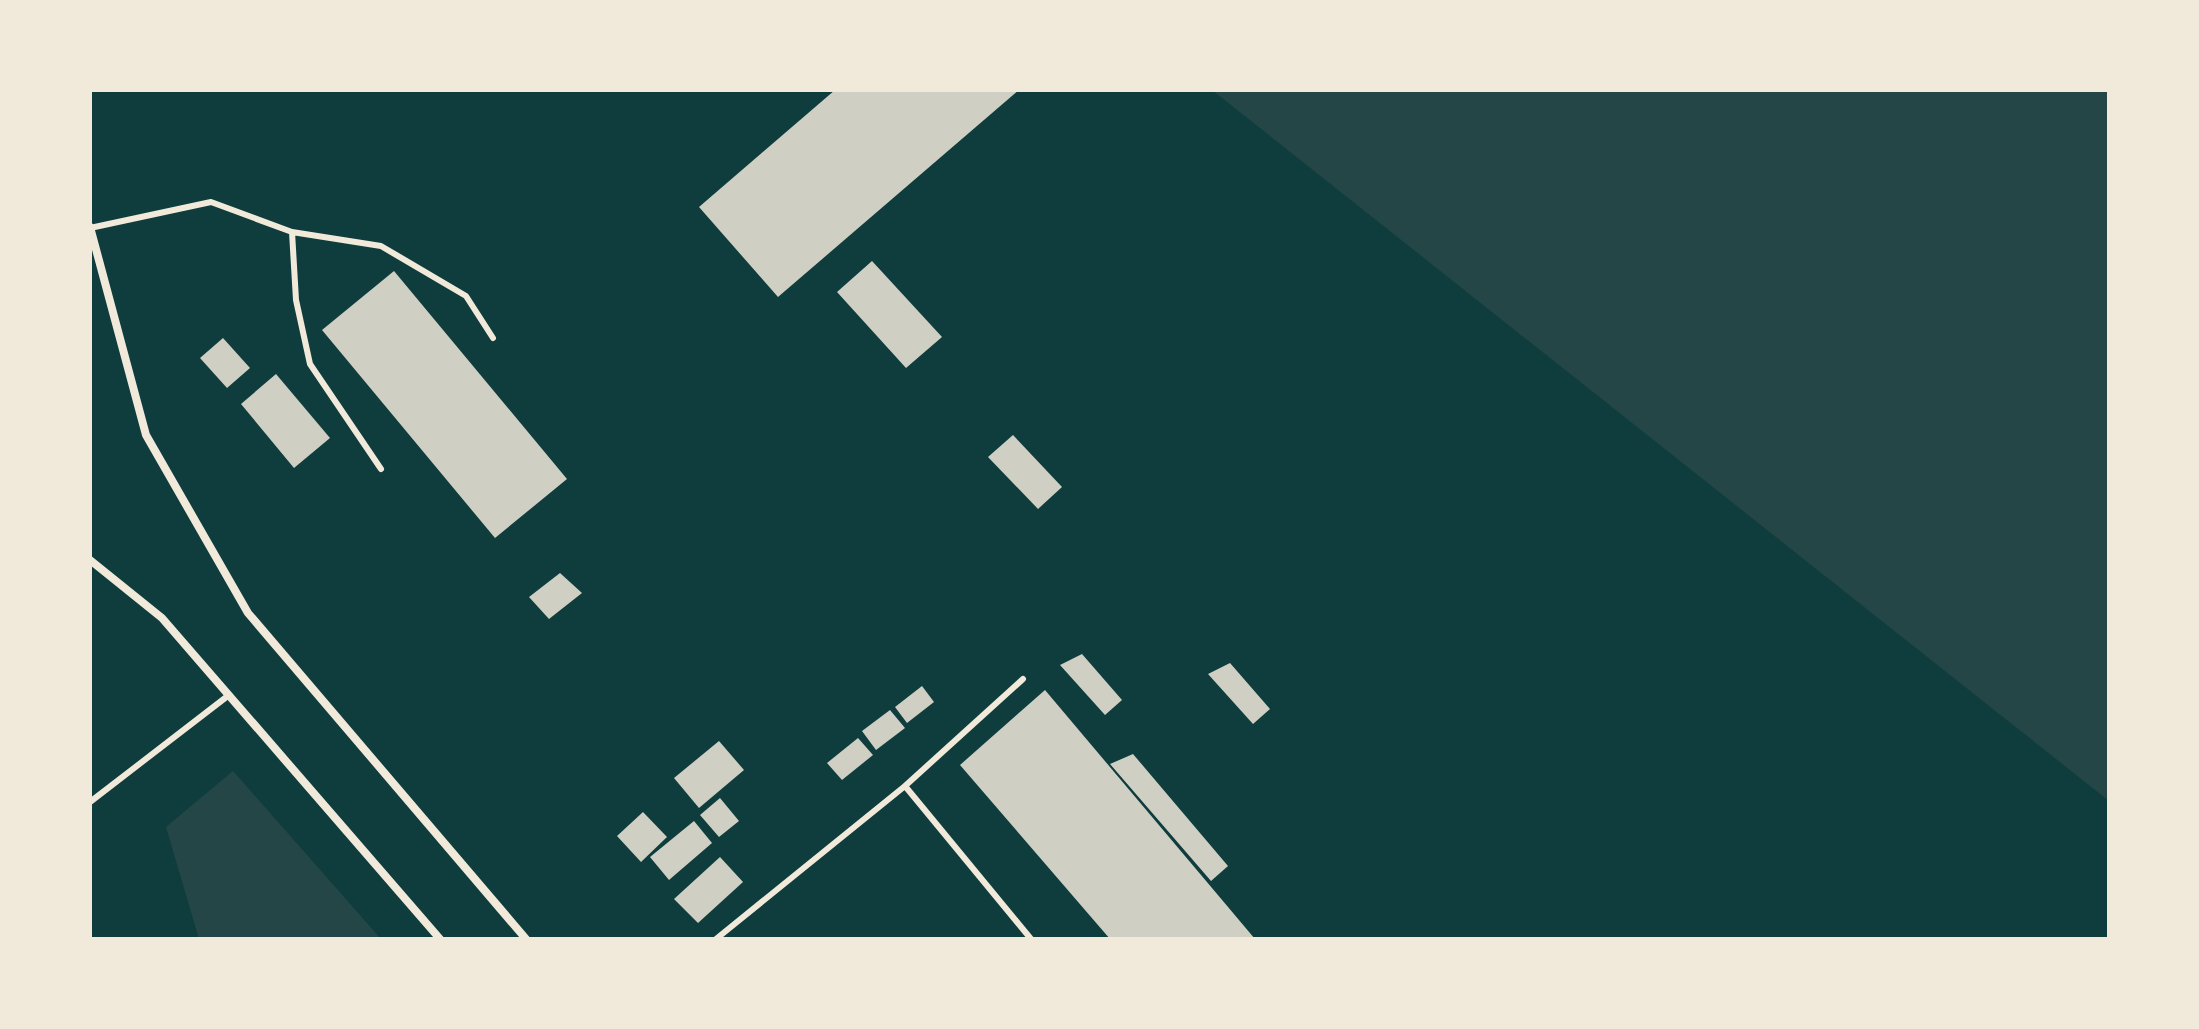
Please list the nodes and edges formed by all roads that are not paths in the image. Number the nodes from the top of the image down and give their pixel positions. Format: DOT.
graph roads {
  1 [pos="90,227"];
  2 [pos="292,232"];
  3 [pos="493,338"];
  4 [pos="381,469"];
  5 [pos="90,560"];
  6 [pos="1023,679"];
  7 [pos="229,695"];
  8 [pos="905,786"];
  9 [pos="90,802"];
  10 [pos="440,939"];
  11 [pos="526,939"];
  12 [pos="716,939"];
  13 [pos="1031,939"];
  1 -- 2 [label="lane"];
  1 -- 11 [label="street"];
  2 -- 3 [label="lane"];
  2 -- 4 [label="lane"];
  5 -- 7 [label="street"];
  6 -- 8 [label="lane"];
  7 -- 9 [label="lane"];
  7 -- 10 [label="street"];
  8 -- 12 [label="lane"];
  8 -- 13 [label="lane"];
}
